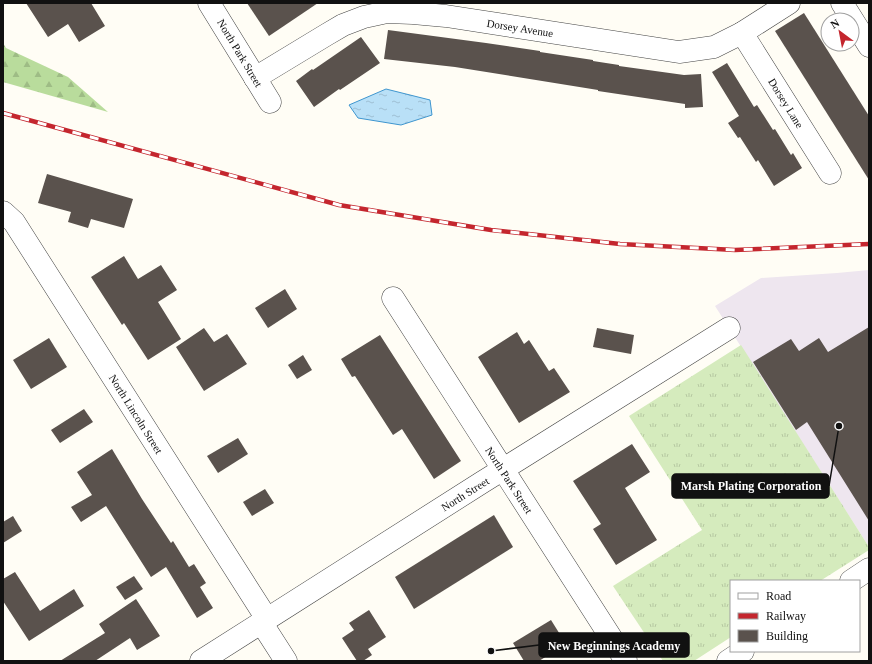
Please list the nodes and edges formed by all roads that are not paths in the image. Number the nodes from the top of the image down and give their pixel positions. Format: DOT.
graph roads {
  1 [pos="209,3"];
  2 [pos="789,3"];
  3 [pos="842,3"];
  4 [pos="742,33"];
  5 [pos="869,46"];
  6 [pos="255,78"];
  7 [pos="270,102"];
  8 [pos="830,173"];
  9 [pos="3,212"];
  10 [pos="393,298"];
  11 [pos="730,328"];
  12 [pos="503,470"];
  13 [pos="869,569"];
  14 [pos="852,580"];
  15 [pos="264,620"];
  16 [pos="742,652"];
  17 [pos="201,661"];
  18 [pos="286,661"];
  19 [pos="626,661"];
  20 [pos="728,661"];
  1 -- 6 [label="street, North Park Street"];
  2 -- 4 [label="street, Dorsey Avenue"];
  3 -- 5 [label="street"];
  4 -- 6 [label="street, Dorsey Avenue"];
  4 -- 8 [label="street, Dorsey Lane"];
  6 -- 7 [label="street, North Park Street"];
  9 -- 15 [label="street, North Lincoln Street"];
  10 -- 12 [label="street, North Park Street"];
  11 -- 12 [label="street, North Street"];
  12 -- 15 [label="street, North Street"];
  12 -- 19 [label="street, North Park Street"];
  13 -- 14 [label="street"];
  15 -- 17 [label="street, North Street"];
  15 -- 18 [label="street, North Lincoln Street"];
  16 -- 20 [label="street"];
}
